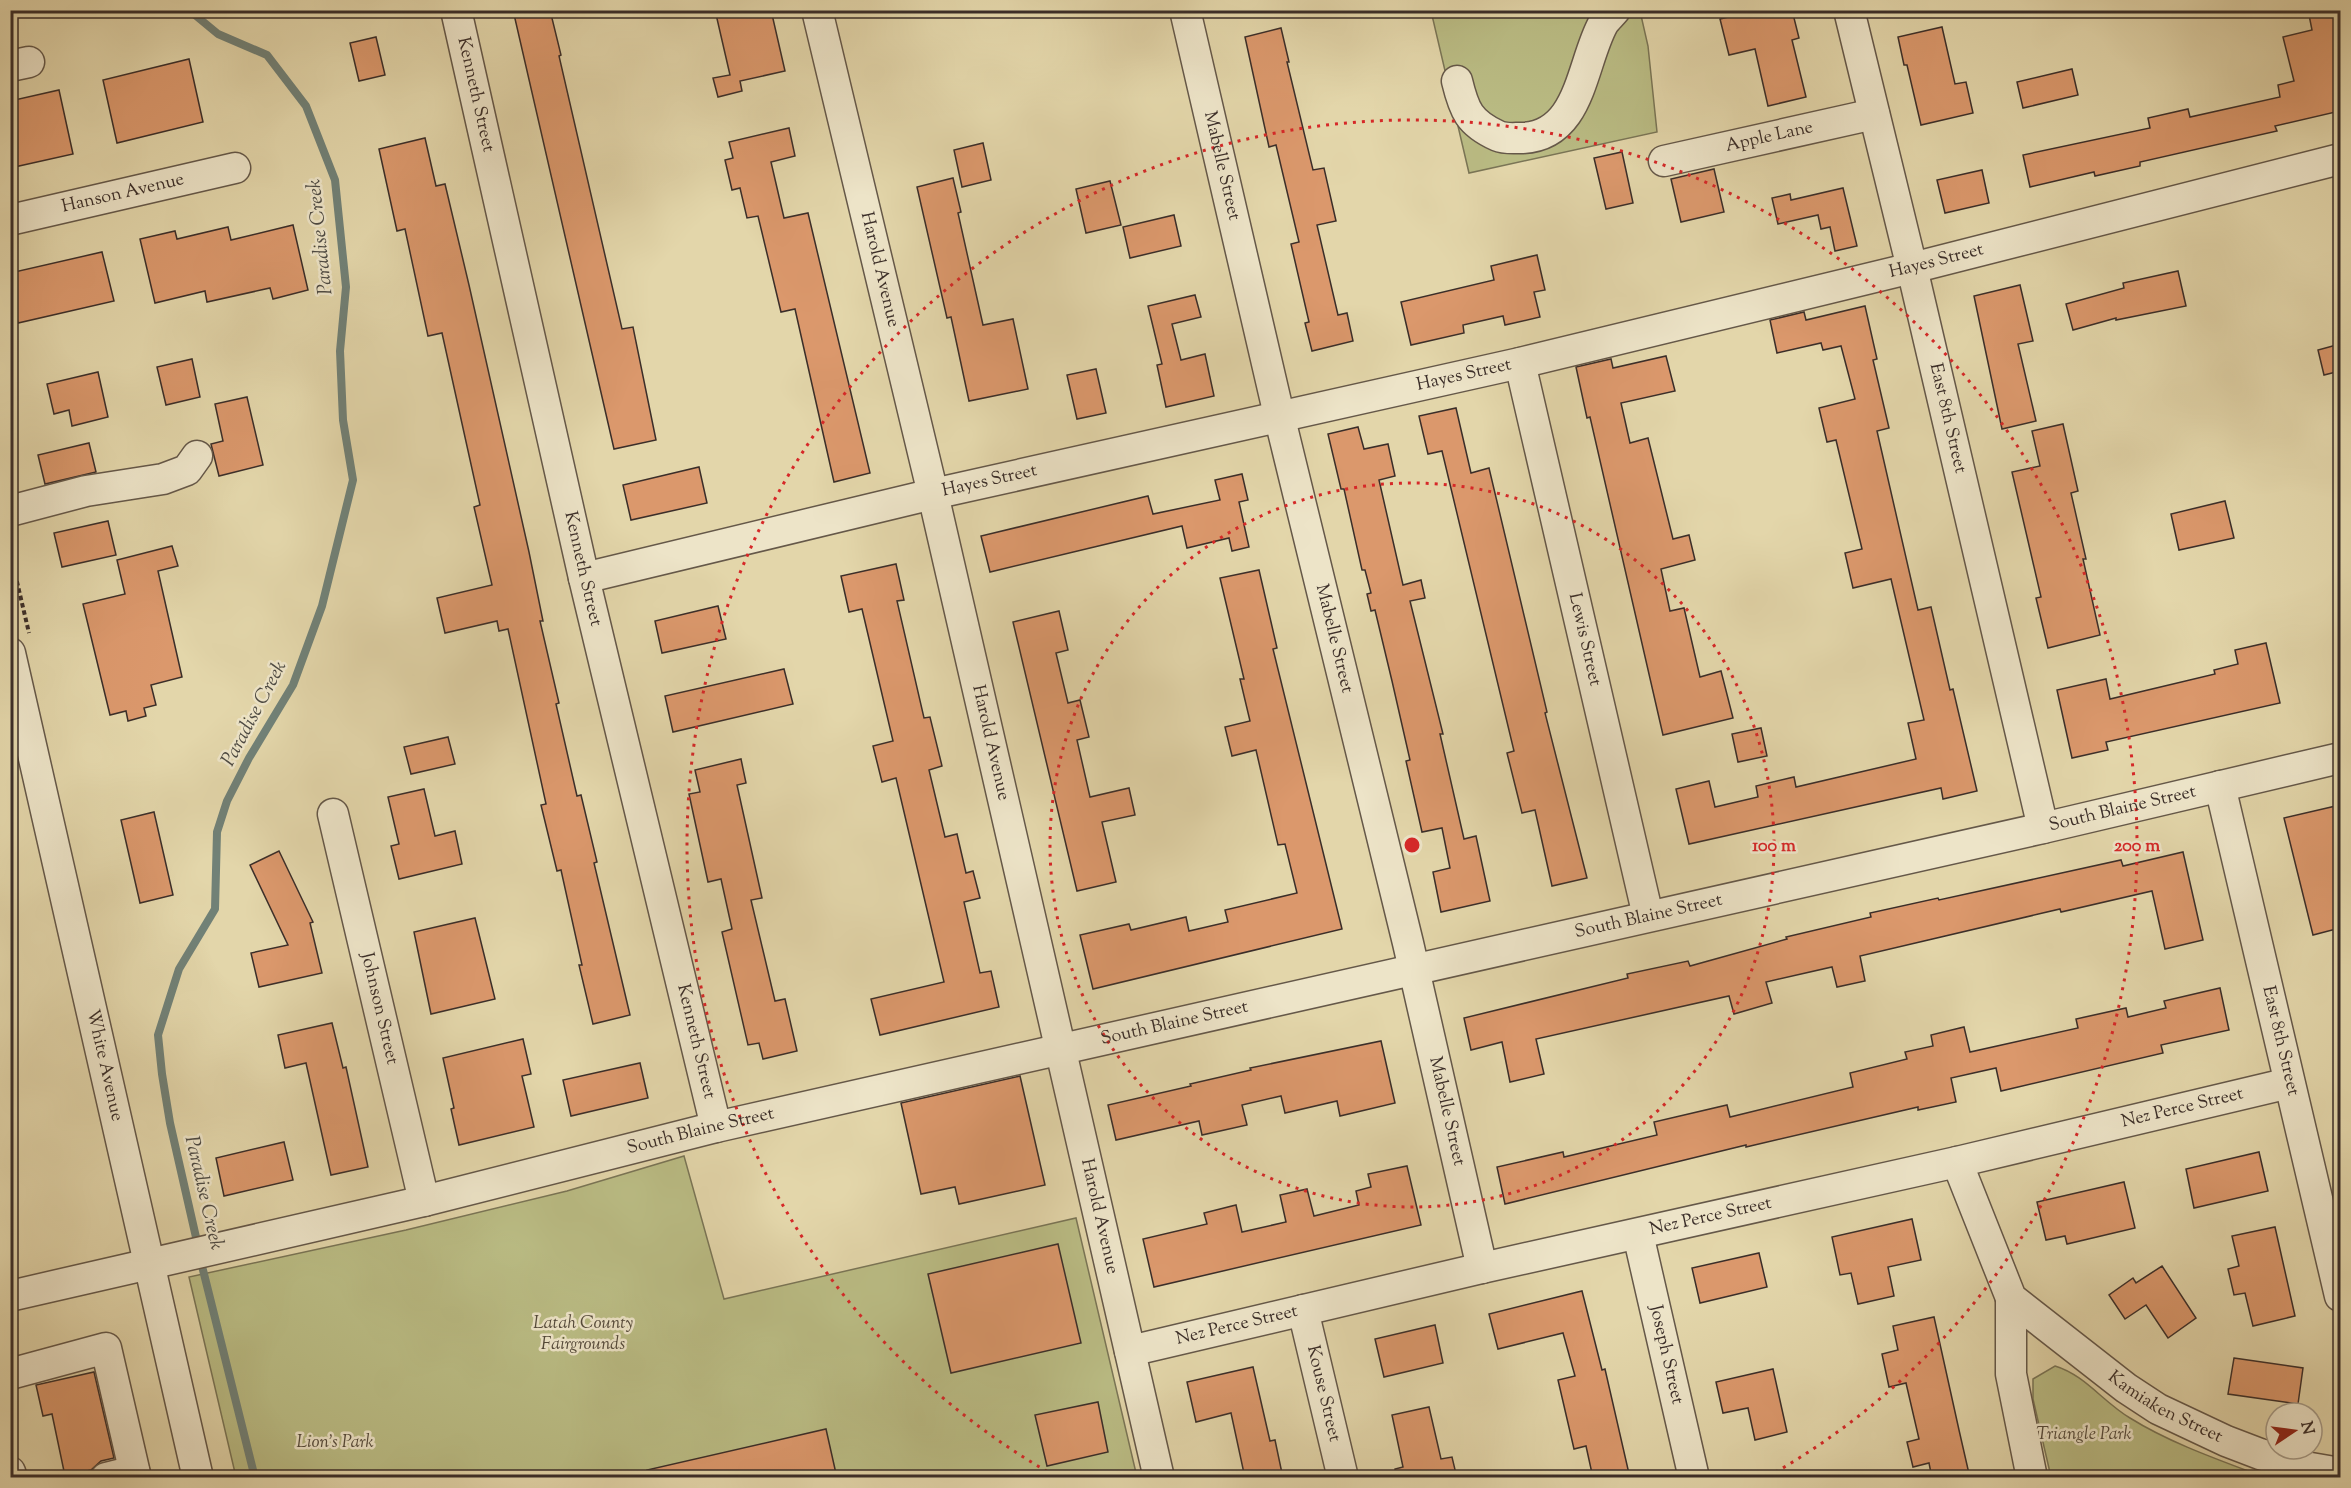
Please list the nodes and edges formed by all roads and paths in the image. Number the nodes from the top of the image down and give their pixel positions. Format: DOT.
graph roads {
  1 [pos="456,10"];
  2 [pos="817,10"];
  3 [pos="1185,10"];
  4 [pos="1615,10"];
  5 [pos="1849,10"];
  6 [pos="1457,81"];
  7 [pos="1874,114"];
  8 [pos="2340,159"];
  9 [pos="1664,161"];
  10 [pos="235,168"];
  11 [pos="10,220"];
  12 [pos="1912,268"];
  13 [pos="1521,363"];
  14 [pos="1280,415"];
  15 [pos="197,456"];
  16 [pos="933,494"];
  17 [pos="10,511"];
  18 [pos="10,552"];
  19 [pos="584,578"];
  20 [pos="20,645"];
  21 [pos="2340,758"];
  22 [pos="2220,786"];
  23 [pos="333,814"];
  24 [pos="2043,828"];
  25 [pos="1648,916"];
  26 [pos="1415,970"];
  27 [pos="1059,1048"];
  28 [pos="2289,1083"];
  29 [pos="717,1127"];
  30 [pos="1957,1162"];
  31 [pos="424,1201"];
  32 [pos="1638,1234"];
  33 [pos="160,1263"];
  34 [pos="1482,1268"];
  35 [pos="10,1296"];
  36 [pos="2340,1296"];
  37 [pos="2011,1298"];
  38 [pos="1303,1310"];
  39 [pos="1130,1351"];
  40 [pos="10,1374"];
  41 [pos="10,1472"];
  42 [pos="2340,1473"];
  43 [pos="125,1475"];
  44 [pos="12,1478"];
  45 [pos="198,1478"];
  46 [pos="1159,1478"];
  47 [pos="1342,1478"];
  48 [pos="1694,1478"];
  49 [pos="2032,1478"];
  1 -- 19 [label="street, Kenneth Street"];
  2 -- 16 [label="street, Harold Avenue"];
  3 -- 14 [label="street, Mabelle Street"];
  4 -- 6 [label="street"];
  5 -- 7 [label="street, East 8th Street"];
  7 -- 9 [label="street, Apple Lane"];
  7 -- 12 [label="street, East 8th Street"];
  8 -- 12 [label="street, Hayes Street"];
  10 -- 11 [label="street, Hanson Avenue"];
  12 -- 13 [label="street, Hayes Street"];
  12 -- 24 [label="street, East 8th Street"];
  13 -- 14 [label="street, Hayes Street"];
  13 -- 25 [label="street, Lewis Street"];
  14 -- 16 [label="street, Hayes Street"];
  14 -- 26 [label="street, Mabelle Street"];
  15 -- 17 [label="street"];
  16 -- 19 [label="street, Hayes Street"];
  16 -- 27 [label="street, Harold Avenue"];
  18 -- 20 [label="path"];
  19 -- 29 [label="street, Kenneth Street"];
  20 -- 33 [label="street, White Avenue"];
  21 -- 22 [label="street, South Blaine Street"];
  22 -- 24 [label="street, South Blaine Street"];
  22 -- 28 [label="street, East 8th Street"];
  23 -- 31 [label="street, Johnson Street"];
  24 -- 25 [label="street, South Blaine Street"];
  25 -- 26 [label="street, South Blaine Street"];
  26 -- 27 [label="street, South Blaine Street"];
  26 -- 34 [label="street, Mabelle Street"];
  27 -- 29 [label="street, South Blaine Street"];
  27 -- 39 [label="street, Harold Avenue"];
  28 -- 30 [label="street, Nez Perce Street"];
  28 -- 36 [label="street, East 8th Street"];
  29 -- 31 [label="street, South Blaine Street"];
  30 -- 32 [label="street, Nez Perce Street"];
  30 -- 37 [label="street"];
  31 -- 33 [label="street, South Blaine Street"];
  32 -- 34 [label="street, Nez Perce Street"];
  32 -- 48 [label="street, Joseph Street"];
  33 -- 35 [label="street, South Blaine Street"];
  33 -- 45 [label="street, White Avenue"];
  34 -- 38 [label="street, Nez Perce Street"];
  37 -- 42 [label="street, Kamiaken Street"];
  37 -- 49 [label="street"];
  38 -- 39 [label="street, Nez Perce Street"];
  38 -- 47 [label="street, Kouse Street"];
  39 -- 46 [label="street, Harold Avenue"];
  40 -- 43 [label="street"];
  41 -- 44 [label="street"];
}
